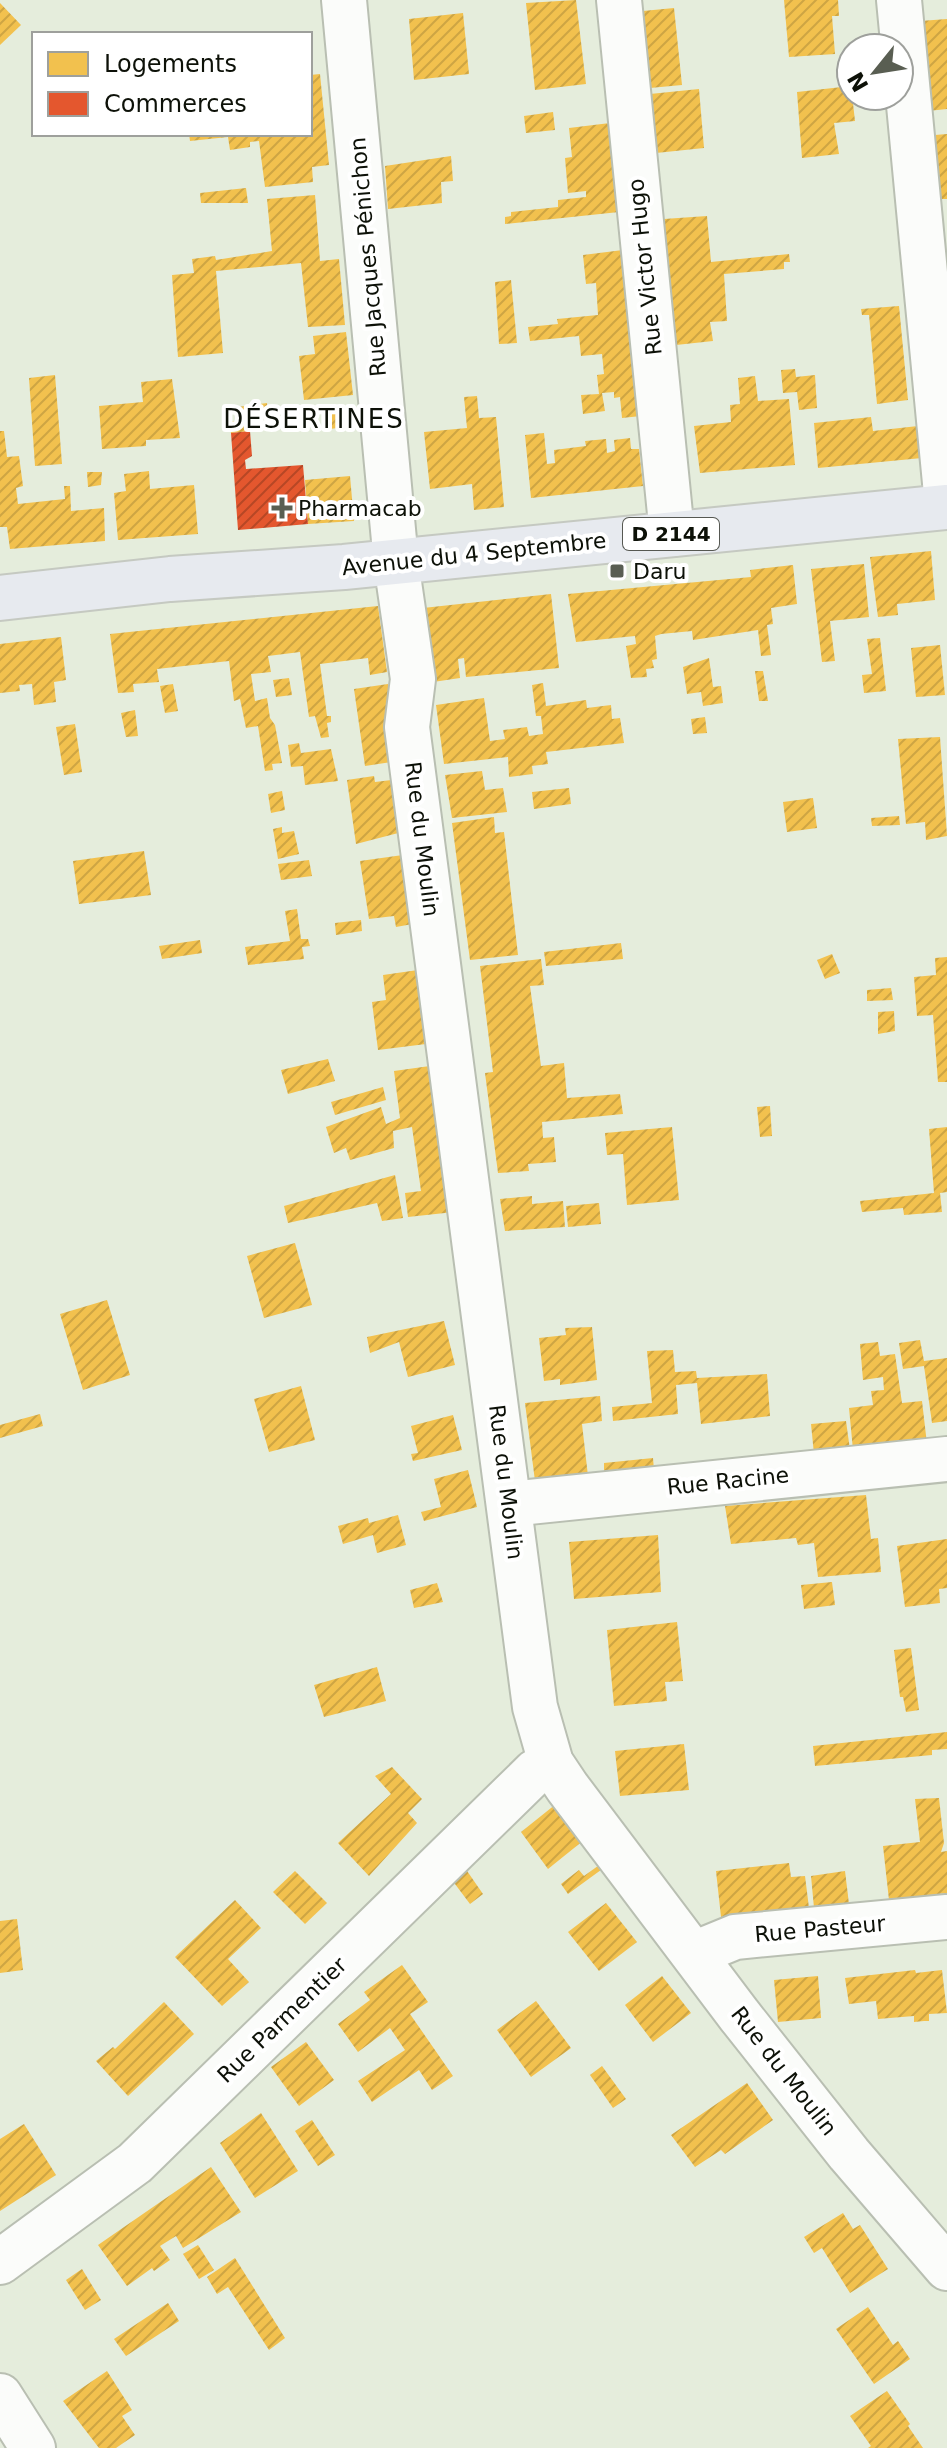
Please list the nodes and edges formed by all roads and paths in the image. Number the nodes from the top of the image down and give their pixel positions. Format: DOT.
graph roads {
  1 [pos="344,0"];
  2 [pos="619,0"];
  3 [pos="899,0"];
  4 [pos="947,506"];
  5 [pos="672,534"];
  6 [pos="396,562"];
  7 [pos="0,598"];
  8 [pos="947,1459"];
  9 [pos="509,1504"];
  10 [pos="551,1763"];
  11 [pos="947,1917"];
  12 [pos="696,1953"];
  13 [pos="0,2262"];
  14 [pos="947,2268"];
  15 [pos="0,2396"];
  16 [pos="33,2448"];
  1 -- 6 [label="street, Rue Jacques Pénichon"];
  2 -- 5 [label="street, Rue Victor Hugo"];
  3 -- 4 [label="street"];
  4 -- 5 [label="main road, Avenue du 4 Septembre / D 2144"];
  5 -- 6 [label="main road, Avenue du 4 Septembre / D 2144"];
  6 -- 7 [label="main road, Avenue du 4 Septembre / D 2144"];
  6 -- 9 [label="street, Rue du Moulin"];
  8 -- 9 [label="street, Rue Racine"];
  9 -- 10 [label="street, Rue du Moulin"];
  10 -- 12 [label="street, Rue du Moulin"];
  10 -- 13 [label="street, Rue Parmentier"];
  11 -- 12 [label="street, Rue Pasteur"];
  12 -- 14 [label="street, Rue du Moulin"];
  15 -- 16 [label="street"];
}
